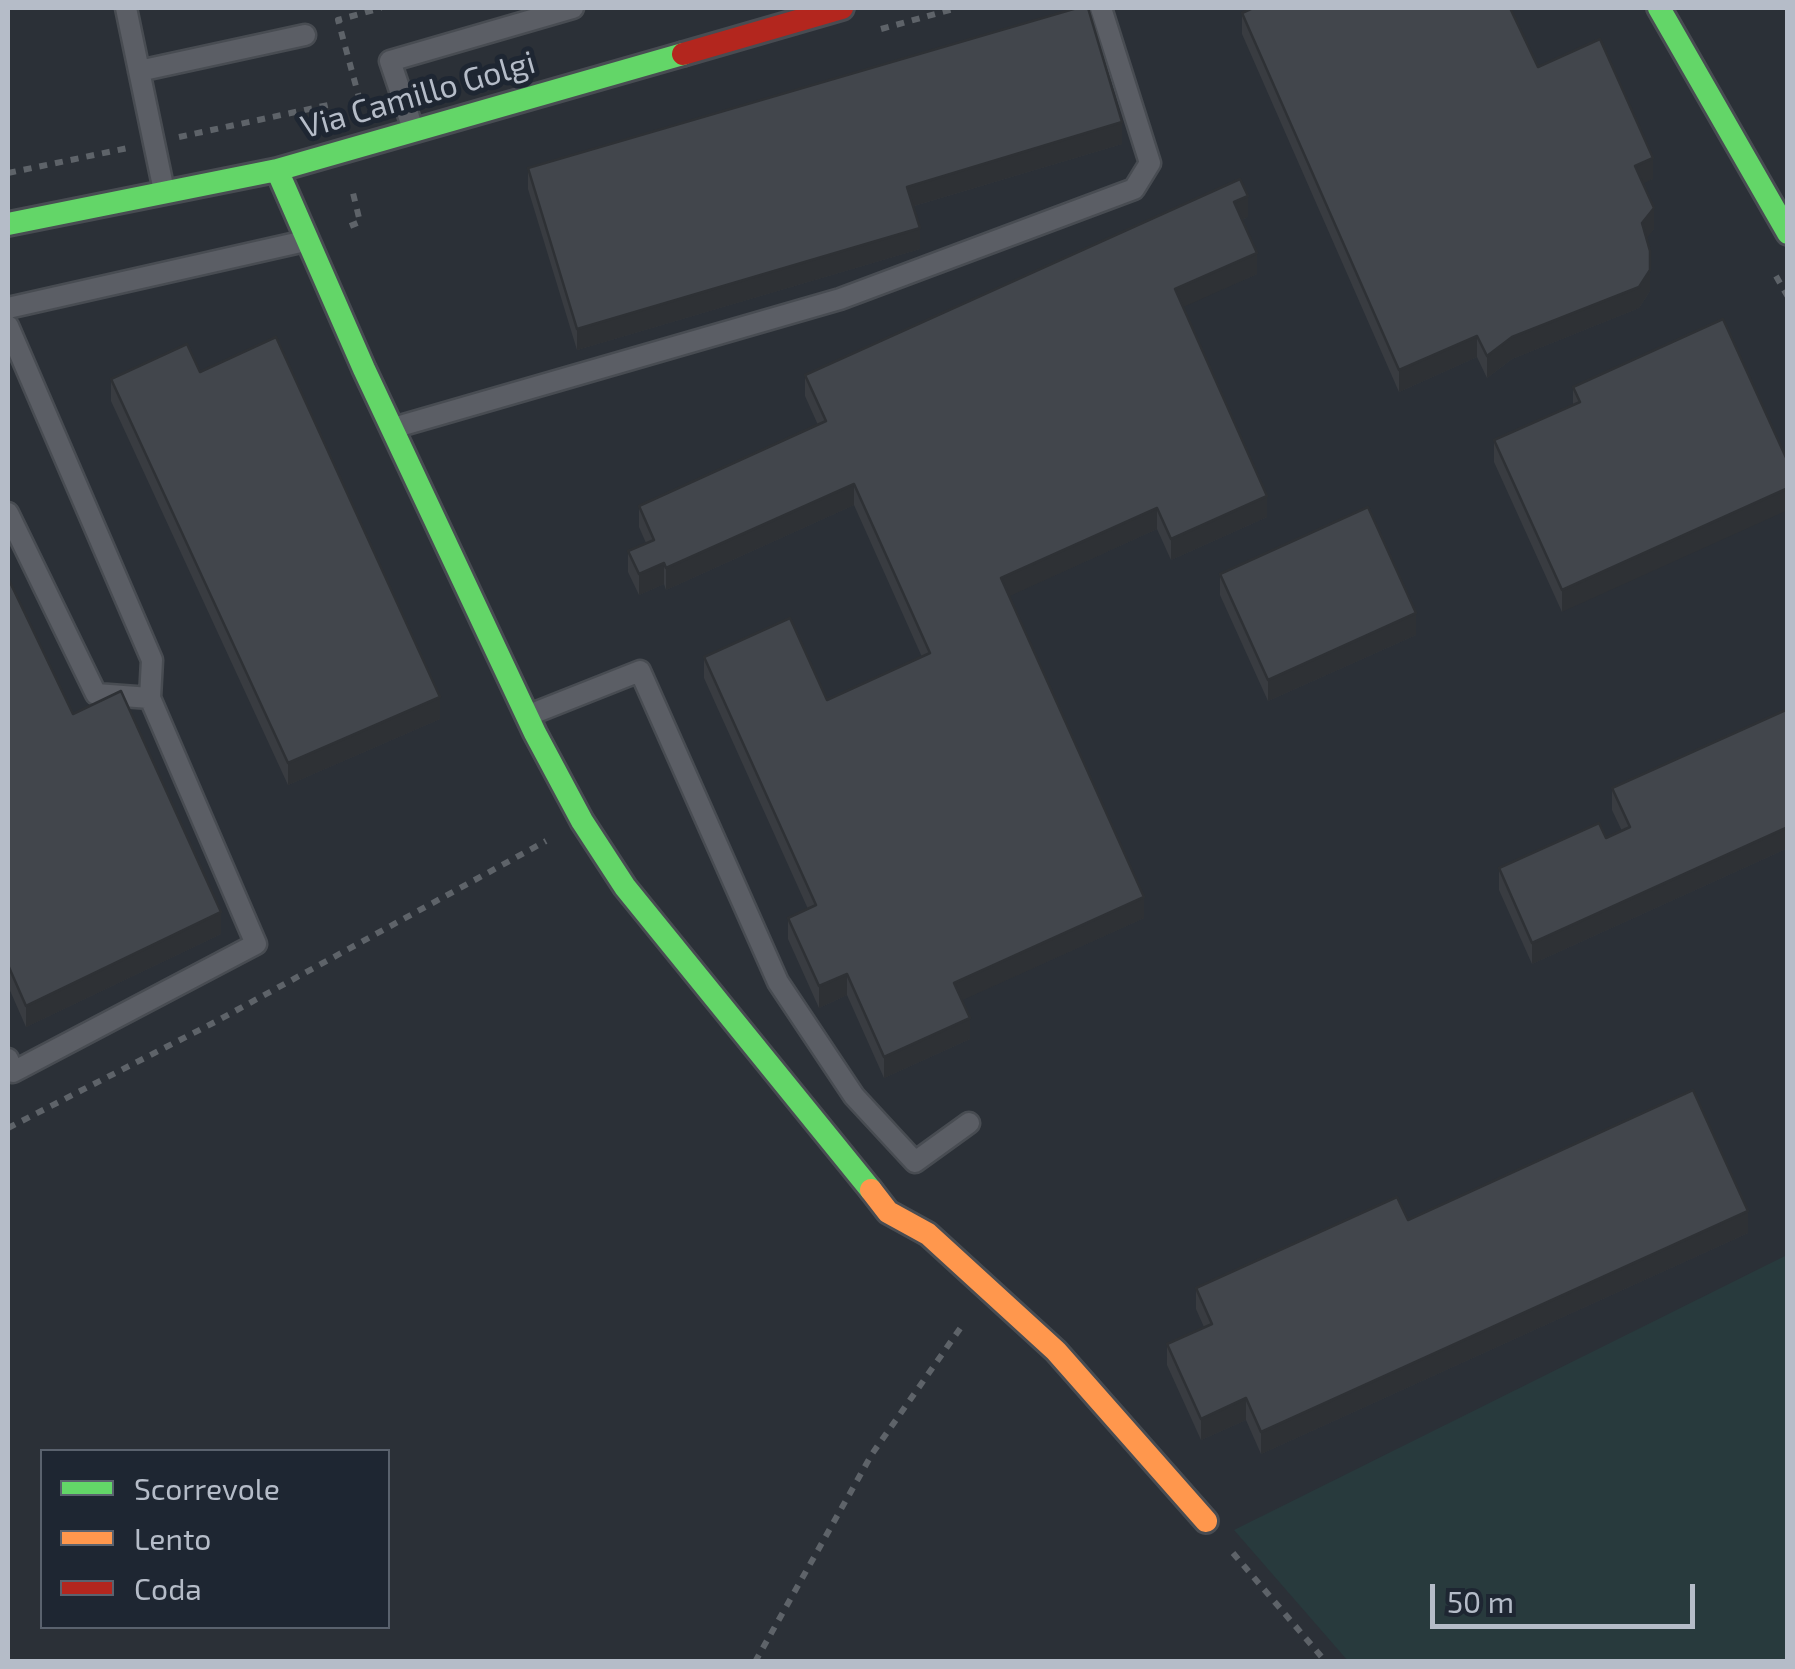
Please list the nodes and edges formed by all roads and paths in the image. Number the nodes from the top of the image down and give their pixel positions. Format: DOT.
graph roads {
  1 [pos="126,8"];
  2 [pos="380,8"];
  3 [pos="574,8"];
  4 [pos="842,8"];
  5 [pos="1102,8"];
  6 [pos="1659,8"];
  7 [pos="305,35"];
  8 [pos="139,71"];
  9 [pos="414,130"];
  10 [pos="380,140"];
  11 [pos="276,170"];
  12 [pos="164,193"];
  13 [pos="8,224"];
  14 [pos="1788,233"];
  15 [pos="307,240"];
  16 [pos="8,308"];
  17 [pos="8,326"];
  18 [pos="392,428"];
  19 [pos="8,513"];
  20 [pos="150,698"];
  21 [pos="527,716"];
  22 [pos="582,821"];
  23 [pos="8,1059"];
  24 [pos="969,1122"];
  25 [pos="8,1128"];
  26 [pos="987,1289"];
  27 [pos="1206,1521"];
  28 [pos="756,1662"];
  29 [pos="1326,1662"];
  1 -- 8 [label="lane"];
  2 -- 10 [label="path"];
  3 -- 9 [label="lane"];
  4 -- 9 [label="street, Via Camillo Golgi"];
  5 -- 18 [label="lane"];
  6 -- 14 [label="street"];
  7 -- 8 [label="lane"];
  8 -- 12 [label="lane"];
  9 -- 10 [label="street, Via Camillo Golgi"];
  10 -- 11 [label="street, Via Camillo Golgi"];
  11 -- 12 [label="street, Via Camillo Golgi"];
  11 -- 15 [label="street"];
  12 -- 13 [label="street, Via Camillo Golgi"];
  15 -- 16 [label="lane"];
  15 -- 18 [label="street"];
  17 -- 20 [label="lane"];
  18 -- 21 [label="street"];
  19 -- 20 [label="lane"];
  20 -- 23 [label="lane"];
  21 -- 22 [label="street"];
  21 -- 24 [label="lane"];
  22 -- 25 [label="path"];
  22 -- 26 [label="street"];
  26 -- 27 [label="street"];
  26 -- 28 [label="path"];
  27 -- 29 [label="path"];
}
